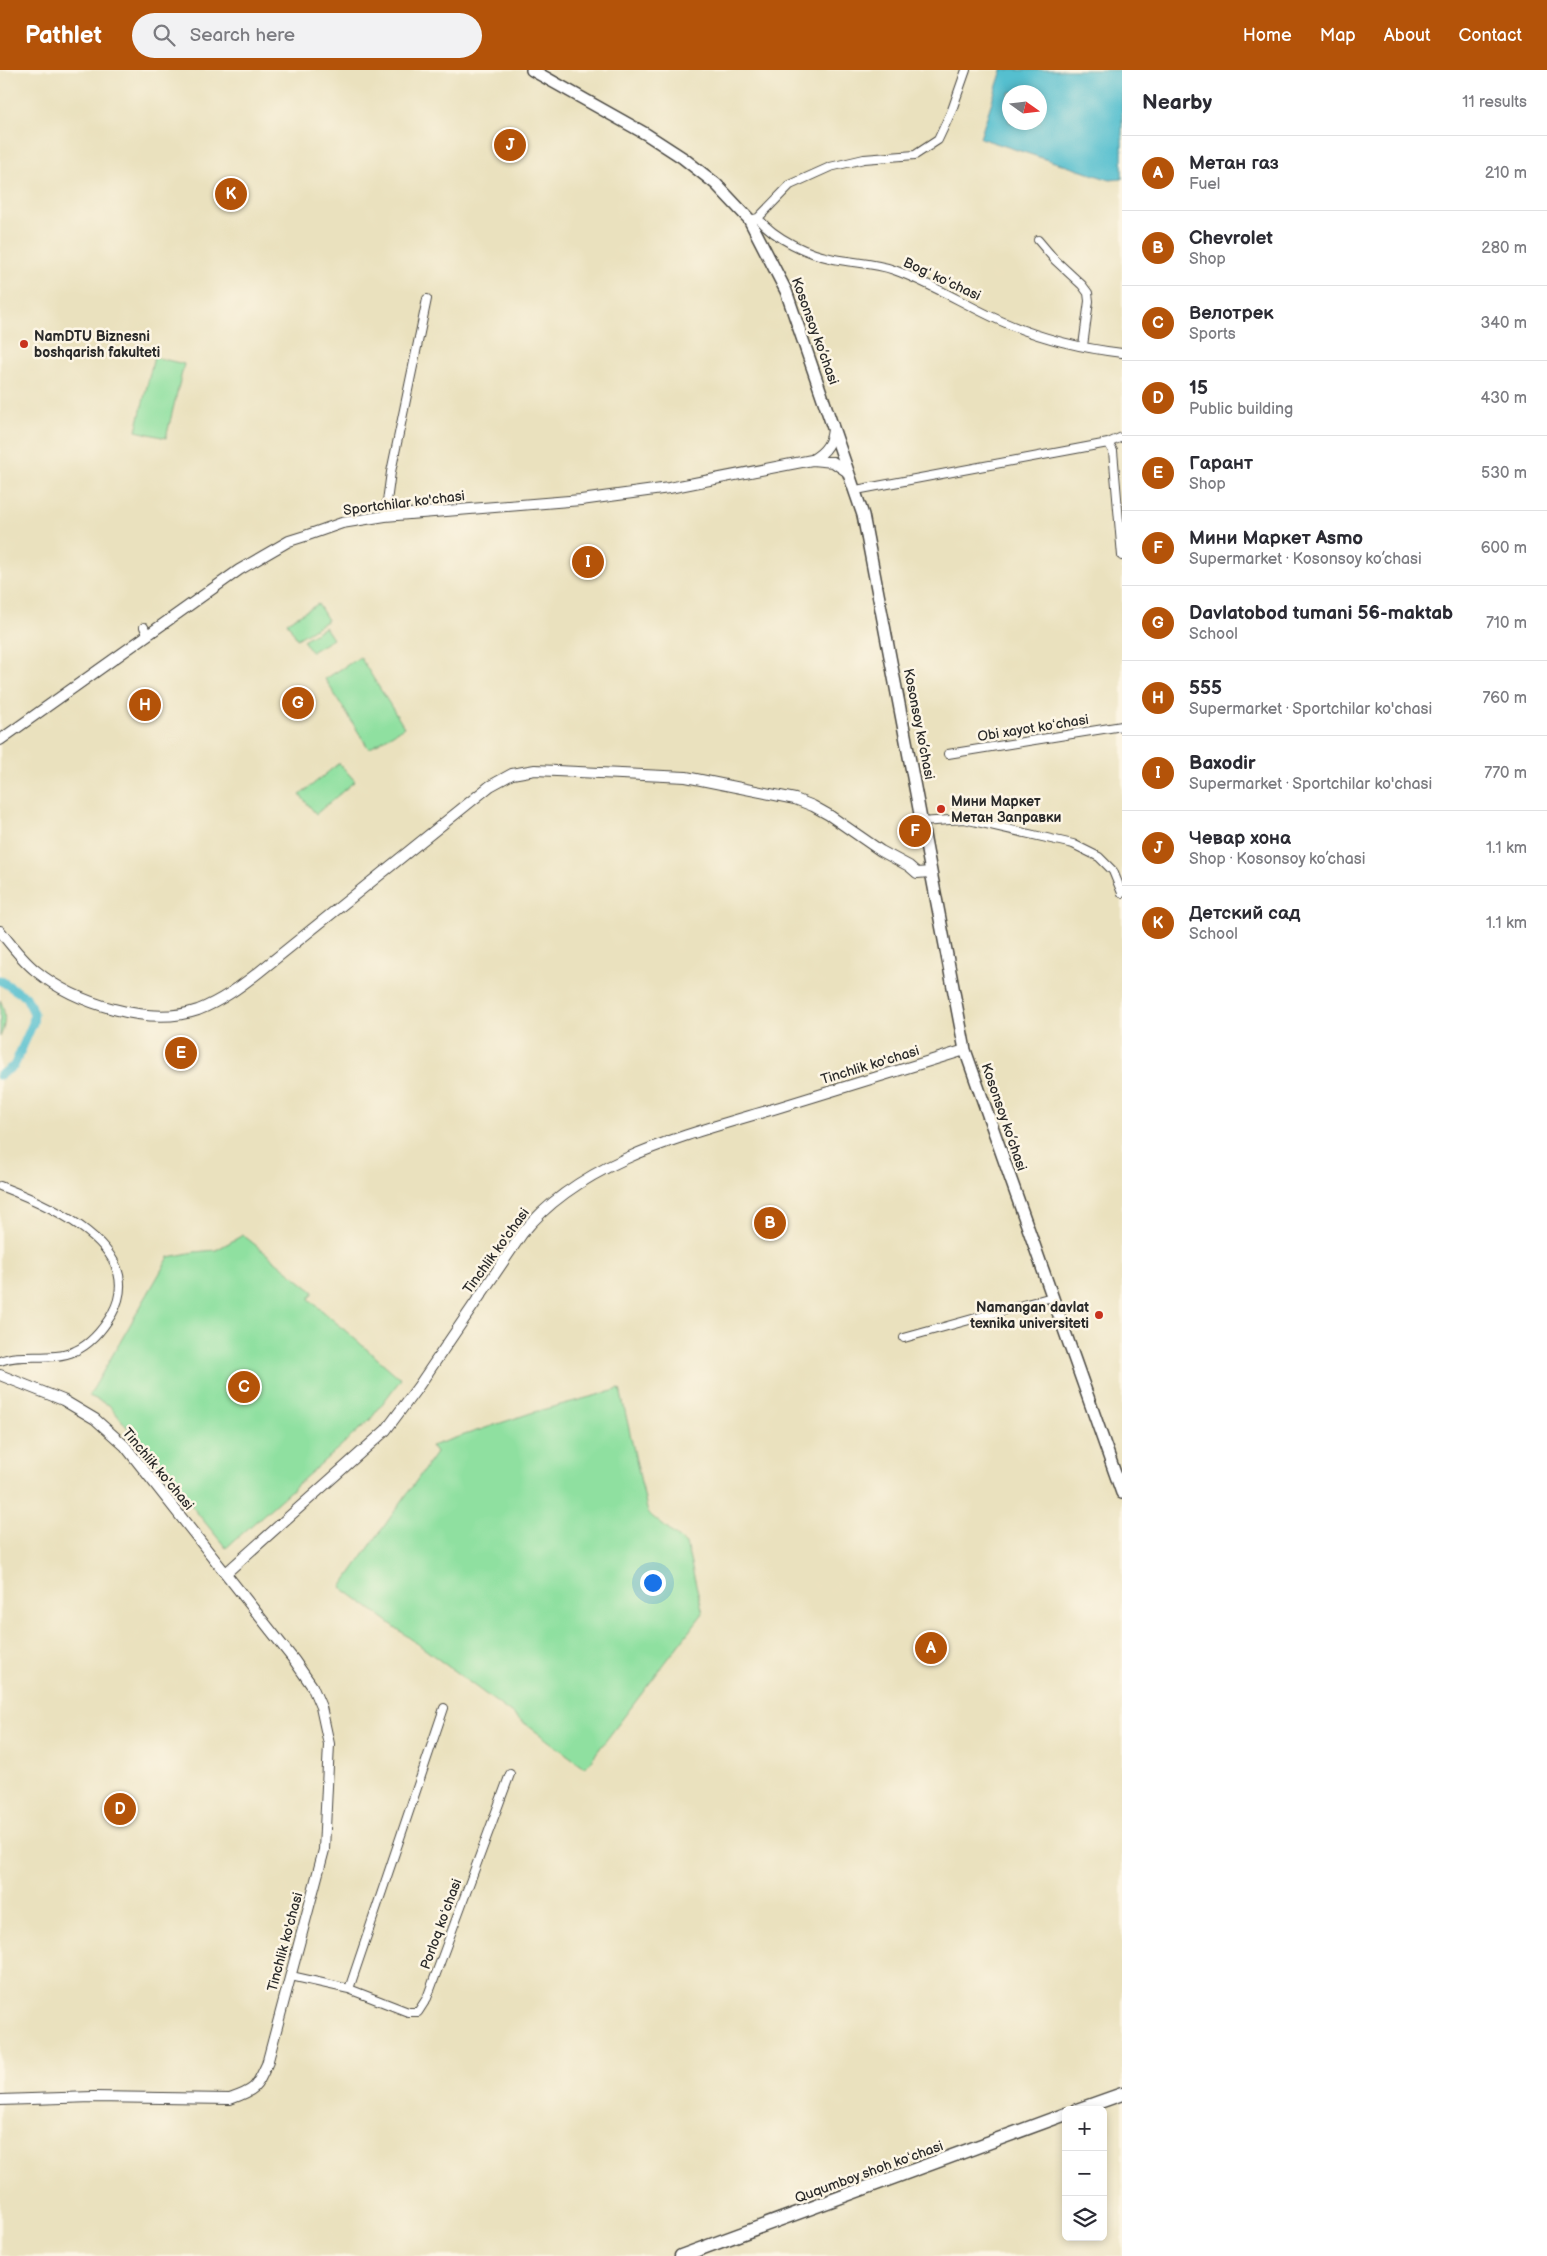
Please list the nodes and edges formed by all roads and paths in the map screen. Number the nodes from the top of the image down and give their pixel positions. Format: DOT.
graph roads {
  1 [pos="532,70"];
  2 [pos="966,70"];
  3 [pos="754,219"];
  4 [pos="1038,240"];
  5 [pos="428,299"];
  6 [pos="1083,346"];
  7 [pos="1122,353"];
  8 [pos="832,424"];
  9 [pos="1122,437"];
  10 [pos="1108,443"];
  11 [pos="1113,452"];
  12 [pos="1122,456"];
  13 [pos="812,460"];
  14 [pos="849,473"];
  15 [pos="856,490"];
  16 [pos="385,516"];
  17 [pos="1122,556"];
  18 [pos="1122,726"];
  19 [pos="0,740"];
  20 [pos="948,754"];
  21 [pos="921,822"];
  22 [pos="930,872"];
  23 [pos="1122,893"];
  24 [pos="0,931"];
  25 [pos="965,1050"];
  26 [pos="0,1186"];
  27 [pos="1052,1297"];
  28 [pos="904,1338"];
  29 [pos="0,1361"];
  30 [pos="0,1375"];
  31 [pos="1122,1493"];
  32 [pos="226,1573"];
  33 [pos="444,1708"];
  34 [pos="510,1774"];
  35 [pos="291,1976"];
  36 [pos="350,1989"];
  37 [pos="1122,2094"];
  38 [pos="0,2100"];
  39 [pos="1089,2106"];
  40 [pos="1062,2115"];
  41 [pos="681,2256"];
  1 -- 3 [label="main road, Kosonsoy ko’chasi"];
  2 -- 3 [label="street"];
  3 -- 6 [label="street, Bogʻ koʻchasi"];
  3 -- 8 [label="main road, Kosonsoy ko’chasi"];
  4 -- 6 [label="street"];
  5 -- 16 [label="street"];
  6 -- 7 [label="street, Bogʻ koʻchasi"];
  8 -- 13 [label="street"];
  8 -- 14 [label="main road, Kosonsoy ko’chasi"];
  9 -- 10 [label="street"];
  10 -- 11 [label="street"];
  10 -- 15 [label="street"];
  11 -- 12 [label="street"];
  11 -- 17 [label="street"];
  13 -- 14 [label="street"];
  13 -- 16 [label="street, Sportchilar ko'chasi"];
  14 -- 15 [label="main road, Kosonsoy ko’chasi"];
  15 -- 21 [label="main road, Kosonsoy ko’chasi"];
  16 -- 19 [label="street, Sportchilar ko'chasi"];
  18 -- 20 [label="street, Obi xayot koʻchasi"];
  21 -- 22 [label="main road, Kosonsoy ko’chasi"];
  21 -- 23 [label="street"];
  22 -- 24 [label="street"];
  22 -- 25 [label="main road, Kosonsoy ko’chasi"];
  25 -- 27 [label="main road, Kosonsoy ko’chasi"];
  25 -- 32 [label="street, Tinchlik ko'chasi"];
  26 -- 29 [label="street"];
  27 -- 28 [label="street"];
  27 -- 31 [label="main road, Kosonsoy ko’chasi"];
  30 -- 32 [label="street, Tinchlik ko'chasi"];
  32 -- 35 [label="street, Tinchlik ko'chasi"];
  33 -- 36 [label="street"];
  34 -- 36 [label="street, Porloq koʻchasi"];
  35 -- 36 [label="street, Porloq koʻchasi"];
  35 -- 38 [label="street, Tinchlik ko'chasi"];
  37 -- 39 [label="main road"];
  40 -- 41 [label="main road, Ququmboy shoh koʻchasi"];
}
